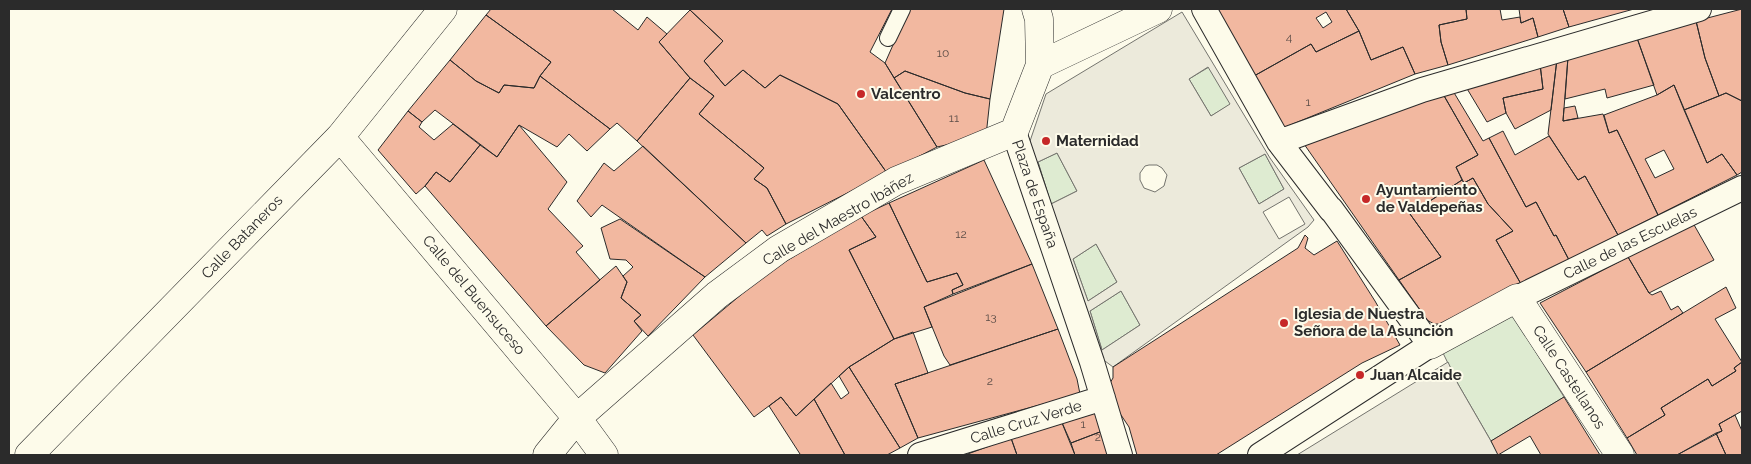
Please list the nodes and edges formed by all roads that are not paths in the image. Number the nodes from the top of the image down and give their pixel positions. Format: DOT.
graph roads {
  1 [pos="443,9"];
  2 [pos="902,9"];
  3 [pos="1036,9"];
  4 [pos="1158,9"];
  5 [pos="1204,9"];
  6 [pos="1699,9"];
  7 [pos="888,38"];
  8 [pos="1040,65"];
  9 [pos="1014,132"];
  10 [pos="340,136"];
  11 [pos="1279,142"];
  12 [pos="1742,188"];
  13 [pos="1517,298"];
  14 [pos="1430,345"];
  15 [pos="1103,398"];
  16 [pos="577,418"];
  17 [pos="29,455"];
  18 [pos="547,455"];
  19 [pos="604,455"];
  20 [pos="920,455"];
  21 [pos="1120,455"];
  22 [pos="1260,455"];
  23 [pos="1620,455"];
  1 -- 10 [label="street, Calle Bataneros"];
  2 -- 7 [label="lane"];
  3 -- 8 [label="street"];
  4 -- 8 [label="street"];
  5 -- 11 [label="street"];
  6 -- 11 [label="street"];
  8 -- 9 [label="street, Plaza de España"];
  9 -- 15 [label="street, Plaza de España"];
  9 -- 16 [label="street, Calle del Maestro Ibáñez"];
  10 -- 16 [label="street, Calle del Buensuceso"];
  10 -- 17 [label="street, Calle Bataneros"];
  11 -- 14 [label="street"];
  12 -- 13 [label="street, Calle de las Escuelas"];
  13 -- 14 [label="street"];
  13 -- 23 [label="street, Calle Castellanos"];
  14 -- 22 [label="street"];
  15 -- 20 [label="street, Calle Cruz Verde"];
  15 -- 21 [label="street, Plaza de España"];
  16 -- 18 [label="street, Calle del Maestro Ibáñez"];
  16 -- 19 [label="street, Calle del Buensuceso"];
}
